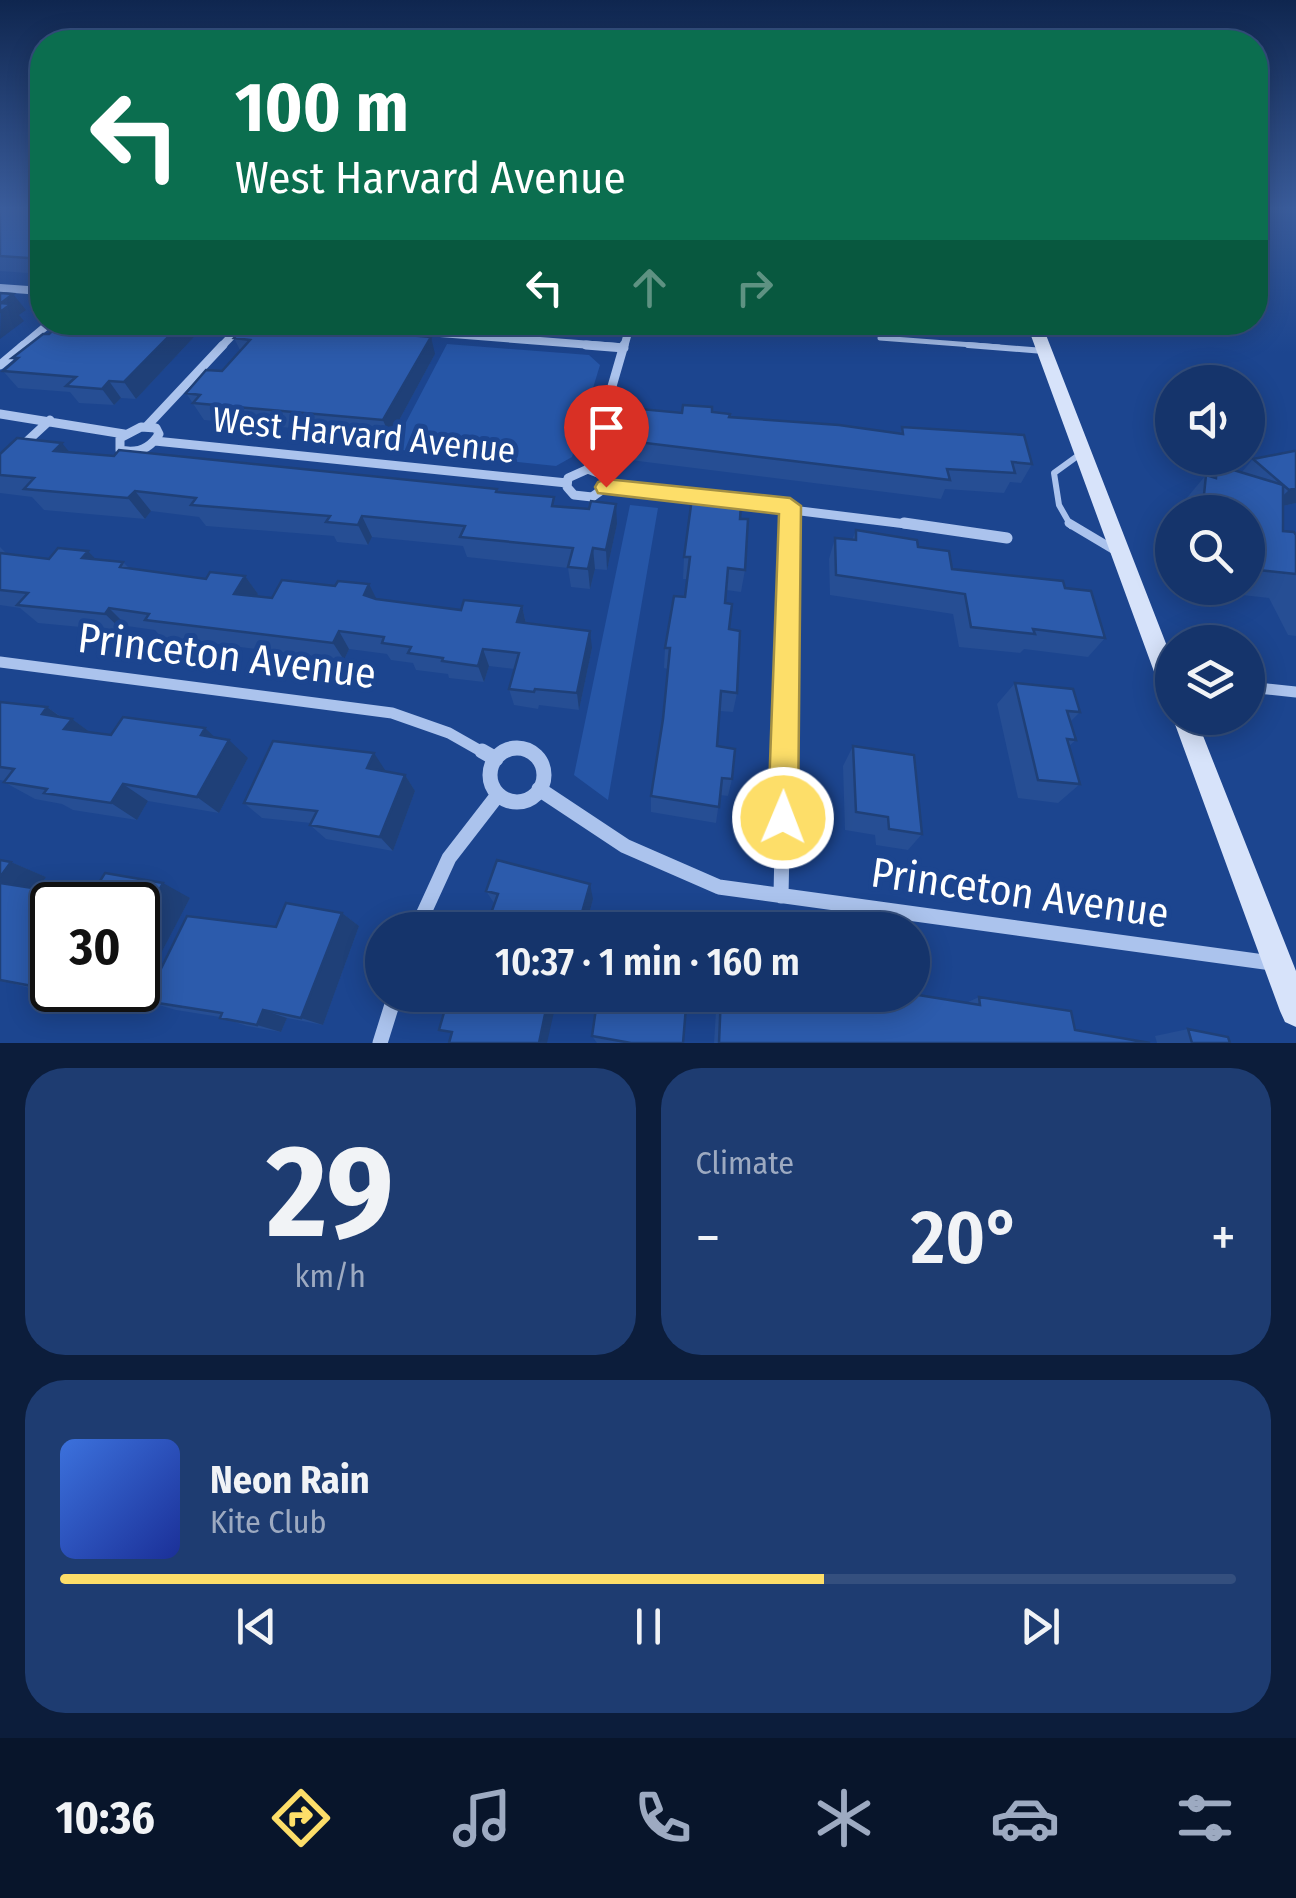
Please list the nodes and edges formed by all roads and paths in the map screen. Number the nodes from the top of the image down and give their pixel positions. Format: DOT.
graph roads {
  1 [pos="0,288"];
  2 [pos="30,291"];
  3 [pos="36,335"];
  4 [pos="233,335"];
  5 [pos="462,335"];
  6 [pos="628,335"];
  7 [pos="1038,335"];
  8 [pos="880,338"];
  9 [pos="624,348"];
  10 [pos="1044,351"];
  11 [pos="0,365"];
  12 [pos="0,414"];
  13 [pos="50,420"];
  14 [pos="147,426"];
  15 [pos="124,434"];
  16 [pos="156,441"];
  17 [pos="1082,452"];
  18 [pos="12,456"];
  19 [pos="588,469"];
  20 [pos="567,483"];
  21 [pos="606,487"];
  22 [pos="790,506"];
  23 [pos="1007,538"];
  24 [pos="1121,554"];
  25 [pos="1155,641"];
  26 [pos="0,662"];
  27 [pos="1265,689"];
  28 [pos="1296,692"];
  29 [pos="1190,735"];
  30 [pos="496,759"];
  31 [pos="538,789"];
  32 [pos="497,796"];
  33 [pos="782,896"];
  34 [pos="423,912"];
  35 [pos="1278,964"];
  36 [pos="1296,1011"];
  37 [pos="390,1012"];
  38 [pos="380,1043"];
  1 -- 2 [label="street"];
  3 -- 11 [label="street"];
  4 -- 14 [label="street"];
  5 -- 9 [label="street"];
  6 -- 9 [label="street"];
  7 -- 10 [label="street"];
  8 -- 10 [label="lane"];
  9 -- 19 [label="street"];
  10 -- 17 [label="street"];
  12 -- 13 [label="street"];
  13 -- 15 [label="street"];
  13 -- 18 [label="street"];
  14 -- 15 [label="street"];
  14 -- 16 [label="street"];
  15 -- 16 [label="street, West Harvard Avenue"];
  16 -- 20 [label="street, West Harvard Avenue"];
  17 -- 24 [label="street"];
  17 -- 24 [label="lane"];
  19 -- 20 [label="street"];
  19 -- 21 [label="street"];
  20 -- 21 [label="street"];
  21 -- 22 [label="street"];
  22 -- 23 [label="street"];
  22 -- 33 [label="street"];
  24 -- 25 [label="street"];
  26 -- 30 [label="street, Princeton Avenue"];
  27 -- 28 [label="street"];
  29 -- 35 [label="street"];
  30 -- 31 [label="street"];
  30 -- 32 [label="street"];
  31 -- 32 [label="street"];
  31 -- 33 [label="street, Princeton Avenue"];
  32 -- 34 [label="street"];
  33 -- 35 [label="street, Princeton Avenue"];
  35 -- 36 [label="street"];
  37 -- 38 [label="street"];
}
